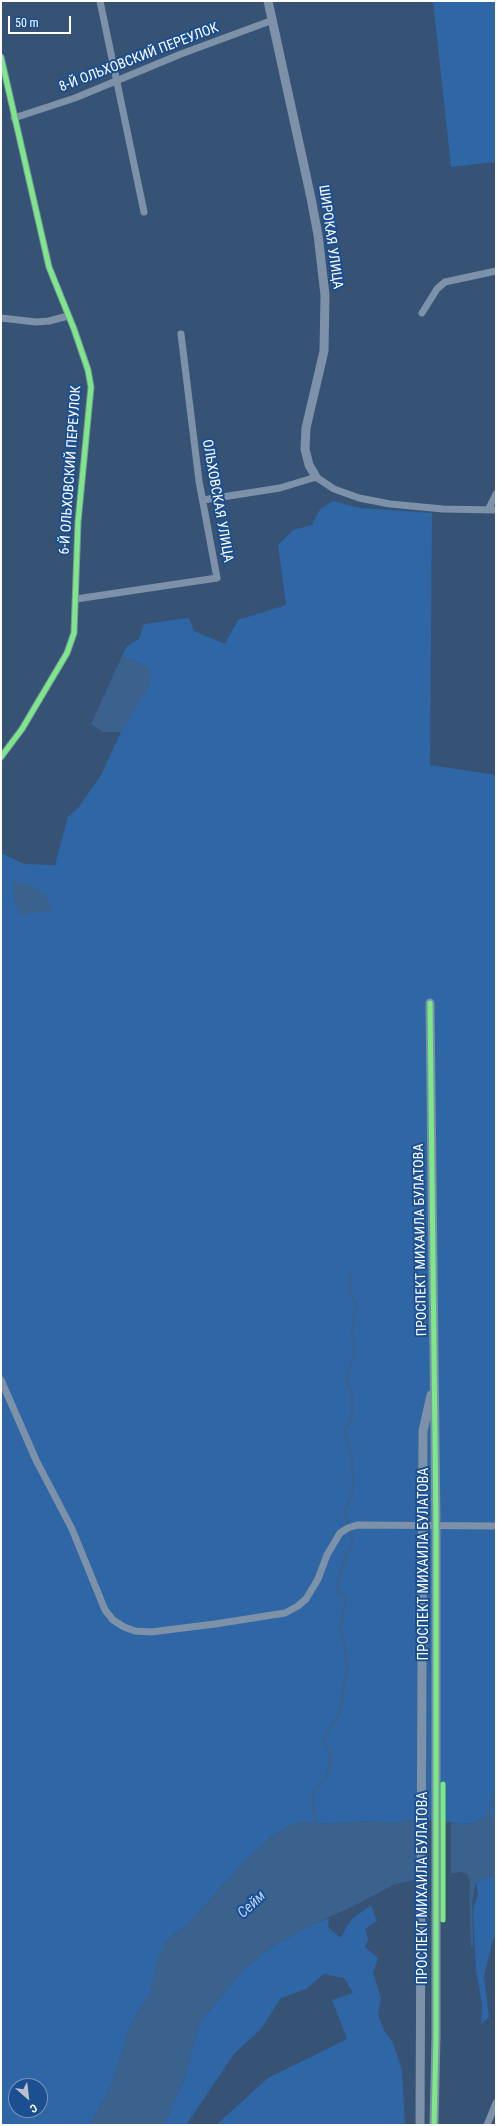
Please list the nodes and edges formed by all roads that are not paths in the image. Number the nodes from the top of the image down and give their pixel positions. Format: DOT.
graph roads {
  1 [pos="100,1"];
  2 [pos="268,1"];
  3 [pos="272,20"];
  4 [pos="1,57"];
  5 [pos="117,80"];
  6 [pos="14,118"];
  7 [pos="144,212"];
  8 [pos="496,271"];
  9 [pos="422,313"];
  10 [pos="68,316"];
  11 [pos="1,318"];
  12 [pos="181,334"];
  13 [pos="316,477"];
  14 [pos="496,494"];
  15 [pos="203,500"];
  16 [pos="488,510"];
  17 [pos="496,510"];
  18 [pos="76,599"];
  19 [pos="1,757"];
  20 [pos="430,1003"];
  21 [pos="1,1380"];
  22 [pos="434,1382"];
  23 [pos="421,1525"];
  24 [pos="436,1526"];
  25 [pos="496,1526"];
  26 [pos="496,2103"];
  27 [pos="420,2125"];
  28 [pos="434,2125"];
  29 [pos="487,2125"];
  1 -- 5 [label="street"];
  2 -- 3 [label="street, ШИРОКАЯ УЛИЦА"];
  3 -- 5 [label="street, 8-Й ОЛЬХОВСКИЙ ПЕРЕУЛОК"];
  3 -- 13 [label="street, ШИРОКАЯ УЛИЦА"];
  4 -- 6 [label="street, 6-Й ОЛЬХОВСКИЙ ПЕРЕУЛОК"];
  5 -- 6 [label="street, 8-Й ОЛЬХОВСКИЙ ПЕРЕУЛОК"];
  5 -- 7 [label="street"];
  6 -- 10 [label="street, 6-Й ОЛЬХОВСКИЙ ПЕРЕУЛОК"];
  8 -- 9 [label="street"];
  10 -- 11 [label="street"];
  10 -- 18 [label="street, 6-Й ОЛЬХОВСКИЙ ПЕРЕУЛОК"];
  12 -- 15 [label="street, ОЛЬХОВСКАЯ УЛИЦА"];
  13 -- 15 [label="street"];
  13 -- 16 [label="street"];
  14 -- 16 [label="street"];
  15 -- 18 [label="street, ОЛЬХОВСКАЯ УЛИЦА"];
  16 -- 17 [label="street"];
  18 -- 19 [label="street, 6-Й ОЛЬХОВСКИЙ ПЕРЕУЛОК"];
  20 -- 22 [label="street, ПРОСПЕКТ МИХАИЛА БУЛАТОВА"];
  21 -- 23 [label="street"];
  22 -- 23 [label="street, ПРОСПЕКТ МИХАИЛА БУЛАТОВА"];
  22 -- 24 [label="street, ПРОСПЕКТ МИХАИЛА БУЛАТОВА"];
  23 -- 24 [label="street"];
  23 -- 27 [label="street, ПРОСПЕКТ МИХАИЛА БУЛАТОВА"];
  24 -- 25 [label="street"];
  24 -- 28 [label="street, ПРОСПЕКТ МИХАИЛА БУЛАТОВА"];
  26 -- 29 [label="street"];
}
